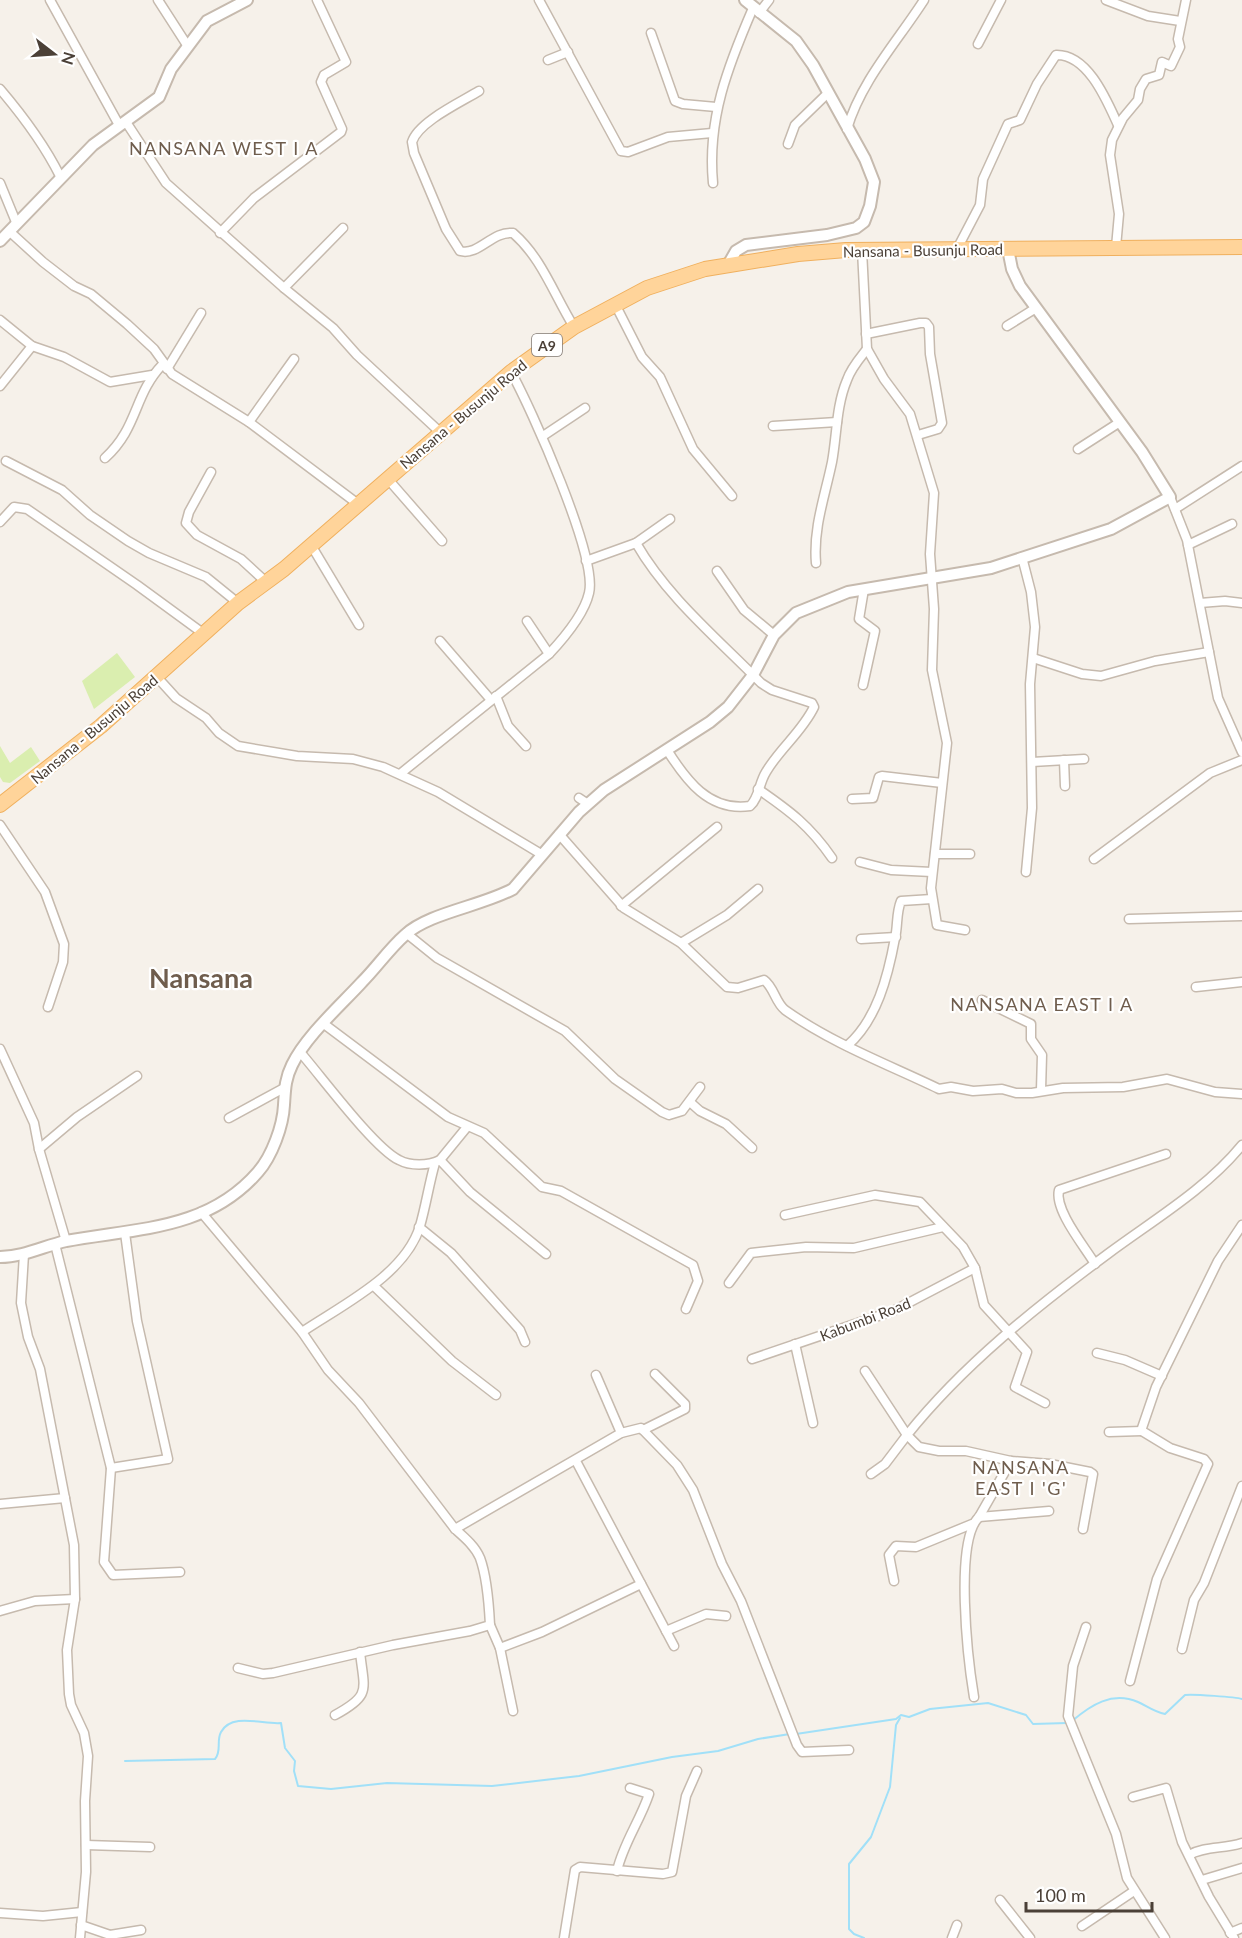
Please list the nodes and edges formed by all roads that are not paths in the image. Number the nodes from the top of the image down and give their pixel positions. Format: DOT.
graph roads {
  1 [pos="50,0"];
  2 [pos="158,0"];
  3 [pos="247,0"];
  4 [pos="316,0"];
  5 [pos="539,0"];
  6 [pos="769,0"];
  7 [pos="924,0"];
  8 [pos="1001,0"];
  9 [pos="1106,0"];
  10 [pos="1186,0"];
  11 [pos="752,7"];
  12 [pos="1180,21"];
  13 [pos="651,33"];
  14 [pos="978,44"];
  15 [pos="188,45"];
  16 [pos="568,52"];
  17 [pos="548,60"];
  18 [pos="0,89"];
  19 [pos="479,91"];
  20 [pos="828,93"];
  21 [pos="716,107"];
  22 [pos="122,123"];
  23 [pos="1118,125"];
  24 [pos="848,129"];
  25 [pos="712,133"];
  26 [pos="788,144"];
  27 [pos="60,176"];
  28 [pos="0,183"];
  29 [pos="713,183"];
  30 [pos="12,226"];
  31 [pos="343,228"];
  32 [pos="220,233"];
  33 [pos="0,241"];
  34 [pos="1116,247"];
  35 [pos="1242,247"];
  36 [pos="957,249"];
  37 [pos="1008,249"];
  38 [pos="862,250"];
  39 [pos="728,265"];
  40 [pos="284,288"];
  41 [pos="615,304"];
  42 [pos="1036,308"];
  43 [pos="201,313"];
  44 [pos="0,320"];
  45 [pos="574,327"];
  46 [pos="1006,327"];
  47 [pos="866,334"];
  48 [pos="32,346"];
  49 [pos="867,349"];
  50 [pos="294,359"];
  51 [pos="165,367"];
  52 [pos="511,372"];
  53 [pos="152,375"];
  54 [pos="0,386"];
  55 [pos="585,408"];
  56 [pos="249,422"];
  57 [pos="837,422"];
  58 [pos="1120,422"];
  59 [pos="773,426"];
  60 [pos="441,433"];
  61 [pos="918,435"];
  62 [pos="543,436"];
  63 [pos="1078,449"];
  64 [pos="105,458"];
  65 [pos="6,460"];
  66 [pos="1242,466"];
  67 [pos="211,472"];
  68 [pos="387,478"];
  69 [pos="732,496"];
  70 [pos="1170,497"];
  71 [pos="358,504"];
  72 [pos="1174,509"];
  73 [pos="670,519"];
  74 [pos="0,522"];
  75 [pos="1232,524"];
  76 [pos="442,541"];
  77 [pos="636,543"];
  78 [pos="1188,545"];
  79 [pos="311,546"];
  80 [pos="1022,557"];
  81 [pos="586,561"];
  82 [pos="816,563"];
  83 [pos="717,571"];
  84 [pos="932,579"];
  85 [pos="266,582"];
  86 [pos="864,589"];
  87 [pos="238,603"];
  88 [pos="1200,603"];
  89 [pos="1242,603"];
  90 [pos="527,621"];
  91 [pos="359,625"];
  92 [pos="204,634"];
  93 [pos="774,635"];
  94 [pos="440,641"];
  95 [pos="1209,652"];
  96 [pos="549,654"];
  97 [pos="1033,658"];
  98 [pos="753,675"];
  99 [pos="156,676"];
  100 [pos="863,685"];
  101 [pos="493,698"];
  102 [pos="526,746"];
  103 [pos="667,750"];
  104 [pos="1242,752"];
  105 [pos="1084,759"];
  106 [pos="1064,760"];
  107 [pos="1242,760"];
  108 [pos="1032,762"];
  109 [pos="400,774"];
  110 [pos="942,783"];
  111 [pos="1065,786"];
  112 [pos="758,789"];
  113 [pos="852,799"];
  114 [pos="0,805"];
  115 [pos="0,825"];
  116 [pos="717,828"];
  117 [pos="559,834"];
  118 [pos="541,854"];
  119 [pos="934,854"];
  120 [pos="970,855"];
  121 [pos="832,858"];
  122 [pos="1094,859"];
  123 [pos="860,862"];
  124 [pos="932,872"];
  125 [pos="1026,872"];
  126 [pos="758,889"];
  127 [pos="932,899"];
  128 [pos="621,906"];
  129 [pos="1242,916"];
  130 [pos="1129,919"];
  131 [pos="965,930"];
  132 [pos="406,933"];
  133 [pos="896,937"];
  134 [pos="861,939"];
  135 [pos="681,943"];
  136 [pos="1242,982"];
  137 [pos="1196,987"];
  138 [pos="982,1000"];
  139 [pos="48,1007"];
  140 [pos="324,1024"];
  141 [pos="847,1046"];
  142 [pos="0,1049"];
  143 [pos="300,1052"];
  144 [pos="137,1076"];
  145 [pos="700,1087"];
  146 [pos="284,1088"];
  147 [pos="1041,1090"];
  148 [pos="1242,1094"];
  149 [pos="691,1102"];
  150 [pos="229,1118"];
  151 [pos="467,1126"];
  152 [pos="1242,1145"];
  153 [pos="752,1148"];
  154 [pos="39,1149"];
  155 [pos="1166,1154"];
  156 [pos="437,1162"];
  157 [pos="201,1212"];
  158 [pos="785,1215"];
  159 [pos="1242,1225"];
  160 [pos="419,1227"];
  161 [pos="943,1227"];
  162 [pos="125,1233"];
  163 [pos="60,1243"];
  164 [pos="24,1254"];
  165 [pos="546,1254"];
  166 [pos="0,1257"];
  167 [pos="1095,1264"];
  168 [pos="975,1268"];
  169 [pos="729,1283"];
  170 [pos="374,1286"];
  171 [pos="686,1309"];
  172 [pos="302,1332"];
  173 [pos="1010,1332"];
  174 [pos="525,1342"];
  175 [pos="795,1344"];
  176 [pos="1097,1353"];
  177 [pos="752,1359"];
  178 [pos="866,1371"];
  179 [pos="655,1374"];
  180 [pos="596,1375"];
  181 [pos="1162,1376"];
  182 [pos="496,1395"];
  183 [pos="1045,1403"];
  184 [pos="813,1423"];
  185 [pos="643,1430"];
  186 [pos="1142,1431"];
  187 [pos="1109,1432"];
  188 [pos="621,1433"];
  189 [pos="907,1436"];
  190 [pos="576,1461"];
  191 [pos="1011,1461"];
  192 [pos="111,1468"];
  193 [pos="871,1474"];
  194 [pos="1242,1486"];
  195 [pos="65,1498"];
  196 [pos="0,1504"];
  197 [pos="1048,1511"];
  198 [pos="979,1517"];
  199 [pos="972,1524"];
  200 [pos="455,1529"];
  201 [pos="1083,1529"];
  202 [pos="180,1572"];
  203 [pos="894,1581"];
  204 [pos="641,1584"];
  205 [pos="75,1599"];
  206 [pos="0,1611"];
  207 [pos="726,1616"];
  208 [pos="490,1625"];
  209 [pos="1086,1627"];
  210 [pos="666,1631"];
  211 [pos="674,1646"];
  212 [pos="500,1648"];
  213 [pos="1182,1649"];
  214 [pos="360,1652"];
  215 [pos="238,1668"];
  216 [pos="1130,1681"];
  217 [pos="974,1696"];
  218 [pos="513,1711"];
  219 [pos="335,1715"];
  220 [pos="849,1750"];
  221 [pos="697,1771"];
  222 [pos="630,1788"];
  223 [pos="1133,1797"];
  224 [pos="1242,1844"];
  225 [pos="86,1845"];
  226 [pos="150,1847"];
  227 [pos="1189,1855"];
  228 [pos="1242,1868"];
  229 [pos="617,1871"];
  230 [pos="1202,1880"];
  231 [pos="1134,1891"];
  232 [pos="1000,1900"];
  233 [pos="81,1912"];
  234 [pos="0,1913"];
  235 [pos="81,1925"];
  236 [pos="957,1925"];
  237 [pos="1082,1926"];
  238 [pos="1242,1928"];
  239 [pos="141,1930"];
  240 [pos="1232,1935"];
  241 [pos="80,1938"];
  242 [pos="564,1938"];
  243 [pos="952,1938"];
  244 [pos="1030,1938"];
  245 [pos="1165,1938"];
  1 -- 22 [label="street"];
  2 -- 15 [label="street"];
  3 -- 15 [label="street"];
  4 -- 32 [label="street"];
  5 -- 16 [label="street"];
  6 -- 11 [label="street"];
  7 -- 24 [label="street"];
  8 -- 14 [label="street"];
  9 -- 12 [label="street"];
  10 -- 12 [label="street"];
  11 -- 20 [label="street"];
  11 -- 21 [label="street"];
  12 -- 23 [label="street"];
  13 -- 21 [label="street"];
  15 -- 22 [label="street"];
  16 -- 17 [label="street"];
  16 -- 25 [label="street"];
  18 -- 27 [label="street"];
  19 -- 45 [label="street"];
  20 -- 24 [label="street"];
  20 -- 26 [label="street"];
  21 -- 25 [label="street"];
  22 -- 27 [label="street"];
  22 -- 32 [label="street"];
  23 -- 34 [label="street"];
  23 -- 36 [label="street"];
  24 -- 39 [label="street"];
  25 -- 29 [label="street"];
  27 -- 30 [label="street"];
  28 -- 30 [label="street"];
  30 -- 33 [label="street"];
  30 -- 51 [label="street"];
  31 -- 40 [label="street"];
  32 -- 40 [label="street"];
  34 -- 35 [label="main road, Nansana - Busunju Road / A9"];
  34 -- 37 [label="main road, Nansana - Busunju Road / A9"];
  36 -- 37 [label="main road, Nansana - Busunju Road / A9"];
  36 -- 38 [label="main road, Nansana - Busunju Road / A9"];
  37 -- 42 [label="street"];
  38 -- 39 [label="main road, Nansana - Busunju Road / A9"];
  38 -- 47 [label="street"];
  39 -- 41 [label="main road, Nansana - Busunju Road / A9"];
  40 -- 60 [label="street"];
  41 -- 45 [label="main road, Nansana - Busunju Road / A9"];
  41 -- 69 [label="street"];
  42 -- 46 [label="street"];
  42 -- 58 [label="street"];
  43 -- 51 [label="street"];
  44 -- 48 [label="street"];
  45 -- 52 [label="main road, Nansana - Busunju Road / A9"];
  47 -- 49 [label="street"];
  47 -- 61 [label="street"];
  48 -- 53 [label="street"];
  48 -- 54 [label="street"];
  49 -- 57 [label="street"];
  49 -- 61 [label="street"];
  50 -- 56 [label="street"];
  51 -- 53 [label="street"];
  51 -- 56 [label="street"];
  52 -- 60 [label="main road, Nansana - Busunju Road / A9"];
  52 -- 62 [label="street"];
  53 -- 64 [label="street"];
  55 -- 62 [label="street"];
  56 -- 71 [label="street"];
  57 -- 59 [label="street"];
  57 -- 82 [label="street"];
  58 -- 63 [label="street"];
  58 -- 70 [label="street"];
  60 -- 68 [label="main road, Nansana - Busunju Road / A9"];
  61 -- 84 [label="street"];
  62 -- 81 [label="street"];
  65 -- 87 [label="street"];
  66 -- 72 [label="street"];
  67 -- 85 [label="street"];
  68 -- 71 [label="main road, Nansana - Busunju Road / A9"];
  68 -- 76 [label="street"];
  70 -- 72 [label="street"];
  70 -- 80 [label="street"];
  71 -- 79 [label="main road, Nansana - Busunju Road / A9"];
  72 -- 78 [label="street"];
  73 -- 77 [label="street"];
  74 -- 92 [label="street"];
  75 -- 78 [label="street"];
  77 -- 81 [label="street"];
  77 -- 98 [label="street"];
  78 -- 88 [label="street"];
  79 -- 85 [label="main road, Nansana - Busunju Road / A9"];
  79 -- 91 [label="street"];
  80 -- 84 [label="street"];
  80 -- 97 [label="street"];
  81 -- 96 [label="street"];
  83 -- 93 [label="street"];
  84 -- 86 [label="street"];
  84 -- 110 [label="street"];
  85 -- 87 [label="main road, Nansana - Busunju Road / A9"];
  86 -- 93 [label="street"];
  86 -- 100 [label="street"];
  87 -- 92 [label="main road, Nansana - Busunju Road / A9"];
  88 -- 89 [label="street"];
  88 -- 95 [label="street"];
  90 -- 96 [label="street"];
  92 -- 99 [label="main road, Nansana - Busunju Road / A9"];
  93 -- 98 [label="street"];
  94 -- 101 [label="street"];
  95 -- 97 [label="street"];
  95 -- 104 [label="street"];
  96 -- 101 [label="street"];
  97 -- 108 [label="street"];
  98 -- 103 [label="street"];
  98 -- 112 [label="street"];
  99 -- 109 [label="street"];
  99 -- 114 [label="main road, Nansana - Busunju Road / A9"];
  101 -- 102 [label="street"];
  101 -- 109 [label="street"];
  103 -- 112 [label="street"];
  103 -- 117 [label="street"];
  105 -- 106 [label="street"];
  106 -- 108 [label="street"];
  106 -- 111 [label="street"];
  107 -- 122 [label="street"];
  108 -- 125 [label="street"];
  109 -- 118 [label="street"];
  110 -- 113 [label="street"];
  110 -- 119 [label="street"];
  112 -- 121 [label="street"];
  115 -- 139 [label="street"];
  116 -- 128 [label="street"];
  117 -- 118 [label="street"];
  117 -- 128 [label="street"];
  118 -- 132 [label="street"];
  119 -- 120 [label="street"];
  119 -- 124 [label="street"];
  123 -- 124 [label="street"];
  124 -- 127 [label="street"];
  126 -- 135 [label="street"];
  127 -- 131 [label="street"];
  127 -- 133 [label="street"];
  128 -- 135 [label="street"];
  129 -- 130 [label="street"];
  132 -- 140 [label="street"];
  132 -- 149 [label="street"];
  133 -- 134 [label="street"];
  133 -- 141 [label="street"];
  135 -- 141 [label="street"];
  136 -- 137 [label="street"];
  138 -- 147 [label="street"];
  140 -- 143 [label="street"];
  140 -- 151 [label="street"];
  141 -- 147 [label="street"];
  142 -- 154 [label="street"];
  143 -- 146 [label="street"];
  143 -- 156 [label="street"];
  144 -- 154 [label="street"];
  145 -- 149 [label="street"];
  146 -- 150 [label="street"];
  146 -- 157 [label="street"];
  147 -- 148 [label="street"];
  149 -- 153 [label="street"];
  151 -- 156 [label="street"];
  151 -- 171 [label="street"];
  152 -- 167 [label="street"];
  154 -- 163 [label="street"];
  155 -- 167 [label="street"];
  156 -- 160 [label="street"];
  156 -- 165 [label="street"];
  157 -- 162 [label="street"];
  157 -- 172 [label="street"];
  158 -- 161 [label="street"];
  159 -- 181 [label="street"];
  160 -- 170 [label="street"];
  160 -- 174 [label="street"];
  161 -- 168 [label="street"];
  161 -- 169 [label="street"];
  162 -- 163 [label="street"];
  162 -- 192 [label="street"];
  163 -- 164 [label="street"];
  163 -- 192 [label="street"];
  164 -- 166 [label="street"];
  164 -- 195 [label="street"];
  167 -- 173 [label="street"];
  168 -- 173 [label="street"];
  168 -- 175 [label="street, Kabumbi Road"];
  170 -- 172 [label="street"];
  170 -- 182 [label="street"];
  172 -- 200 [label="street"];
  173 -- 183 [label="street"];
  173 -- 189 [label="street"];
  175 -- 177 [label="street, Kabumbi Road"];
  175 -- 184 [label="street"];
  176 -- 181 [label="street"];
  178 -- 189 [label="street"];
  179 -- 185 [label="street"];
  180 -- 188 [label="street"];
  181 -- 186 [label="street"];
  185 -- 188 [label="street"];
  185 -- 220 [label="street"];
  186 -- 187 [label="street"];
  186 -- 216 [label="street"];
  188 -- 190 [label="street"];
  189 -- 191 [label="street"];
  189 -- 193 [label="street"];
  190 -- 200 [label="street"];
  190 -- 204 [label="street"];
  191 -- 198 [label="street"];
  191 -- 201 [label="street"];
  192 -- 202 [label="street"];
  194 -- 213 [label="street"];
  195 -- 196 [label="street"];
  195 -- 205 [label="street"];
  197 -- 198 [label="street"];
  198 -- 199 [label="street"];
  199 -- 203 [label="street"];
  199 -- 217 [label="street"];
  200 -- 208 [label="street"];
  204 -- 210 [label="street"];
  204 -- 212 [label="street"];
  205 -- 206 [label="street"];
  205 -- 225 [label="street"];
  207 -- 210 [label="street"];
  208 -- 212 [label="street"];
  208 -- 214 [label="street"];
  209 -- 231 [label="street"];
  210 -- 211 [label="street"];
  212 -- 218 [label="street"];
  214 -- 215 [label="street"];
  214 -- 219 [label="street"];
  221 -- 229 [label="street"];
  222 -- 229 [label="street"];
  223 -- 227 [label="street"];
  224 -- 227 [label="street"];
  225 -- 226 [label="street"];
  225 -- 233 [label="street"];
  227 -- 230 [label="street"];
  228 -- 230 [label="street"];
  229 -- 242 [label="street"];
  230 -- 240 [label="street"];
  231 -- 237 [label="street"];
  231 -- 245 [label="street"];
  232 -- 244 [label="street"];
  233 -- 234 [label="street"];
  233 -- 235 [label="street"];
  235 -- 239 [label="street"];
  235 -- 241 [label="street"];
  236 -- 243 [label="street"];
  238 -- 240 [label="street"];
}
